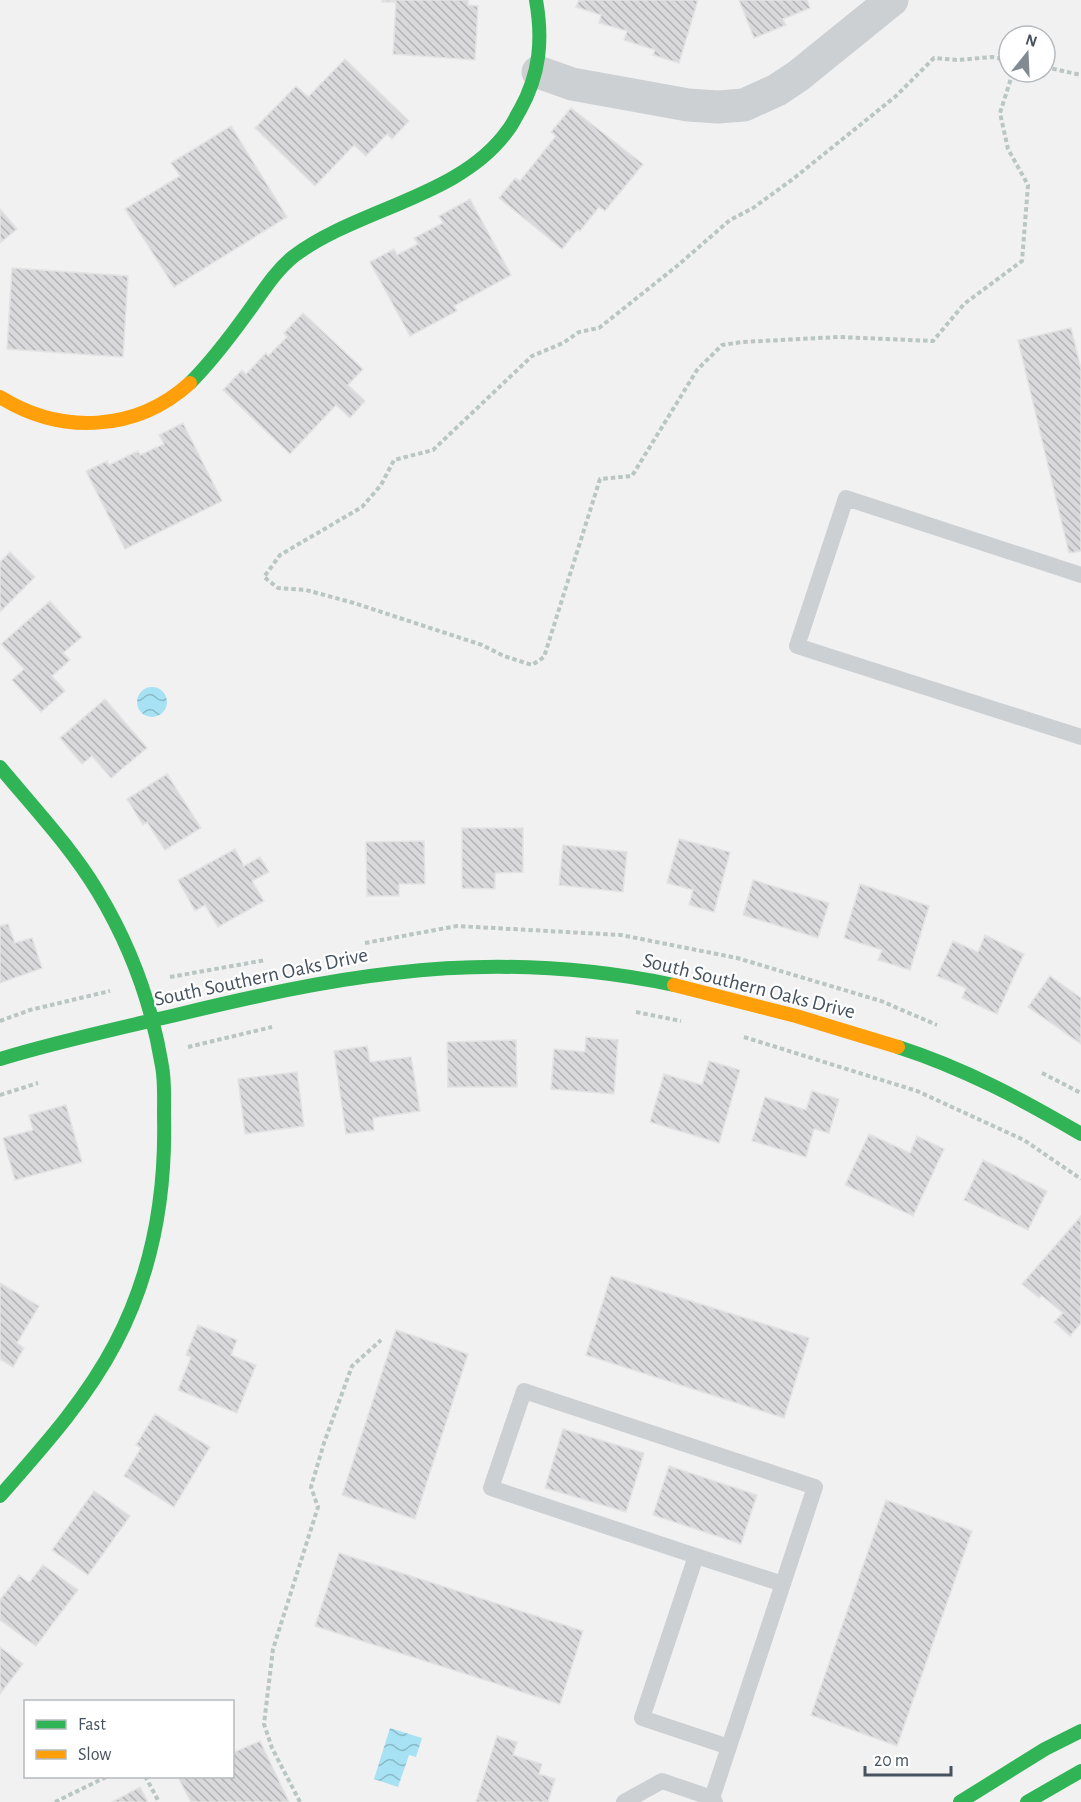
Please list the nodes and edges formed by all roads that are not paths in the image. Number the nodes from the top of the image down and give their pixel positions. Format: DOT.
graph roads {
  1 [pos="537,0"];
  2 [pos="892,0"];
  3 [pos="538,72"];
  4 [pos="0,397"];
  5 [pos="1081,575"];
  6 [pos="1081,737"];
  7 [pos="0,767"];
  8 [pos="151,1020"];
  9 [pos="0,1059"];
  10 [pos="1081,1134"];
  11 [pos="0,1496"];
  12 [pos="696,1556"];
  13 [pos="783,1584"];
  14 [pos="1081,1731"];
  15 [pos="729,1747"];
  16 [pos="1081,1771"];
  17 [pos="714,1800"];
  18 [pos="624,1802"];
  19 [pos="960,1802"];
  20 [pos="1027,1802"];
  1 -- 3 [label="street"];
  2 -- 3 [label="street"];
  3 -- 4 [label="street"];
  5 -- 6 [label="lane"];
  7 -- 8 [label="street"];
  8 -- 9 [label="street, South Southern Oaks Drive"];
  8 -- 10 [label="street, South Southern Oaks Drive"];
  8 -- 11 [label="street"];
  12 -- 13 [label="lane"];
  12 -- 13 [label="lane"];
  12 -- 15 [label="lane"];
  13 -- 15 [label="lane"];
  14 -- 19 [label="street"];
  15 -- 17 [label="lane"];
  16 -- 20 [label="street"];
  17 -- 18 [label="lane"];
}
